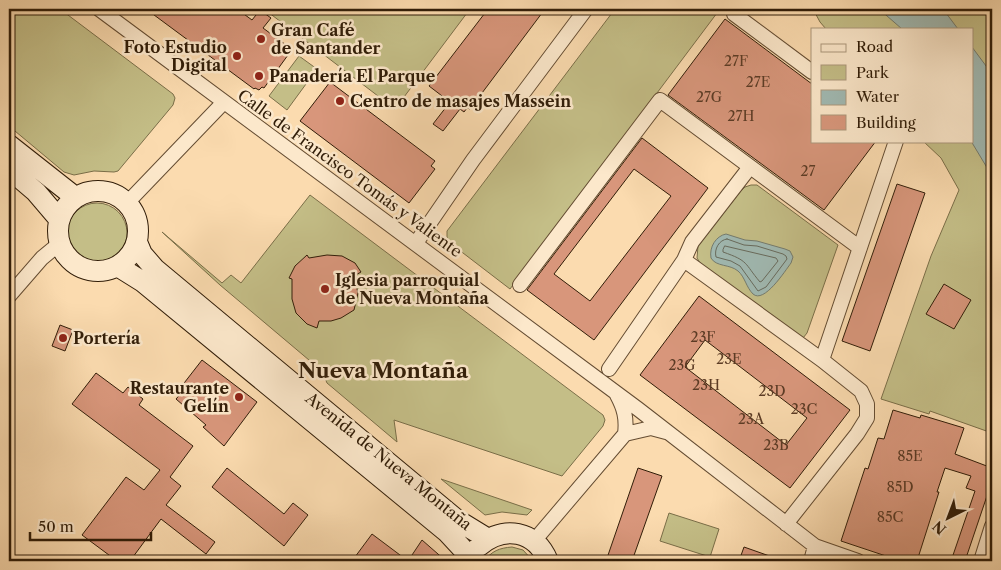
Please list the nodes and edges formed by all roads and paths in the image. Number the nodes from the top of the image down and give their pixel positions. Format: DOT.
graph roads {
  1 [pos="586,9"];
  2 [pos="107,11"];
  3 [pos="734,14"];
  4 [pos="811,71"];
  5 [pos="224,102"];
  6 [pos="896,142"];
  7 [pos="9,145"];
  8 [pos="750,167"];
  9 [pos="9,169"];
  10 [pos="75,197"];
  11 [pos="128,202"];
  12 [pos="59,219"];
  13 [pos="137,242"];
  14 [pos="416,243"];
  15 [pos="59,244"];
  16 [pos="860,248"];
  17 [pos="684,260"];
  18 [pos="119,266"];
  19 [pos="520,286"];
  20 [pos="9,296"];
  21 [pos="822,360"];
  22 [pos="609,369"];
  23 [pos="618,395"];
  24 [pos="625,434"];
  25 [pos="670,434"];
  26 [pos="786,524"];
  27 [pos="992,526"];
  28 [pos="488,539"];
  29 [pos="534,541"];
  30 [pos="815,546"];
  31 [pos="471,560"];
  32 [pos="548,561"];
  33 [pos="811,561"];
  34 [pos="858,561"];
  35 [pos="981,561"];
  1 -- 14 [label="street"];
  2 -- 5 [label="street, Calle de Francisco Tomás y Valiente"];
  3 -- 4 [label="street"];
  5 -- 11 [label="street"];
  5 -- 14 [label="street, Calle de Francisco Tomás y Valiente"];
  6 -- 16 [label="street"];
  7 -- 10 [label="main road"];
  8 -- 16 [label="street"];
  8 -- 17 [label="street"];
  8 -- 19 [label="street"];
  9 -- 12 [label="main road"];
  10 -- 11 [label="main road"];
  10 -- 12 [label="main road"];
  11 -- 13 [label="main road"];
  12 -- 15 [label="main road"];
  13 -- 18 [label="main road"];
  13 -- 28 [label="main road, Avenida de Nueva Montaña"];
  14 -- 23 [label="street, Calle de Francisco Tomás y Valiente"];
  15 -- 18 [label="main road"];
  15 -- 20 [label="street"];
  16 -- 21 [label="street"];
  17 -- 21 [label="street"];
  17 -- 22 [label="street"];
  18 -- 31 [label="main road, Avenida de Nueva Montaña"];
  21 -- 26 [label="street"];
  23 -- 24 [label="street"];
  23 -- 25 [label="street, Calle de Francisco Tomás y Valiente"];
  24 -- 25 [label="street, Calle de Francisco Tomás y Valiente"];
  24 -- 29 [label="street"];
  25 -- 26 [label="street, Calle de Francisco Tomás y Valiente"];
  26 -- 30 [label="street, Calle de Francisco Tomás y Valiente"];
  27 -- 35 [label="street"];
  28 -- 29 [label="main road"];
  28 -- 31 [label="main road"];
  29 -- 32 [label="main road"];
  30 -- 33 [label="street"];
  30 -- 34 [label="street, Calle de Francisco Tomás y Valiente"];
}
